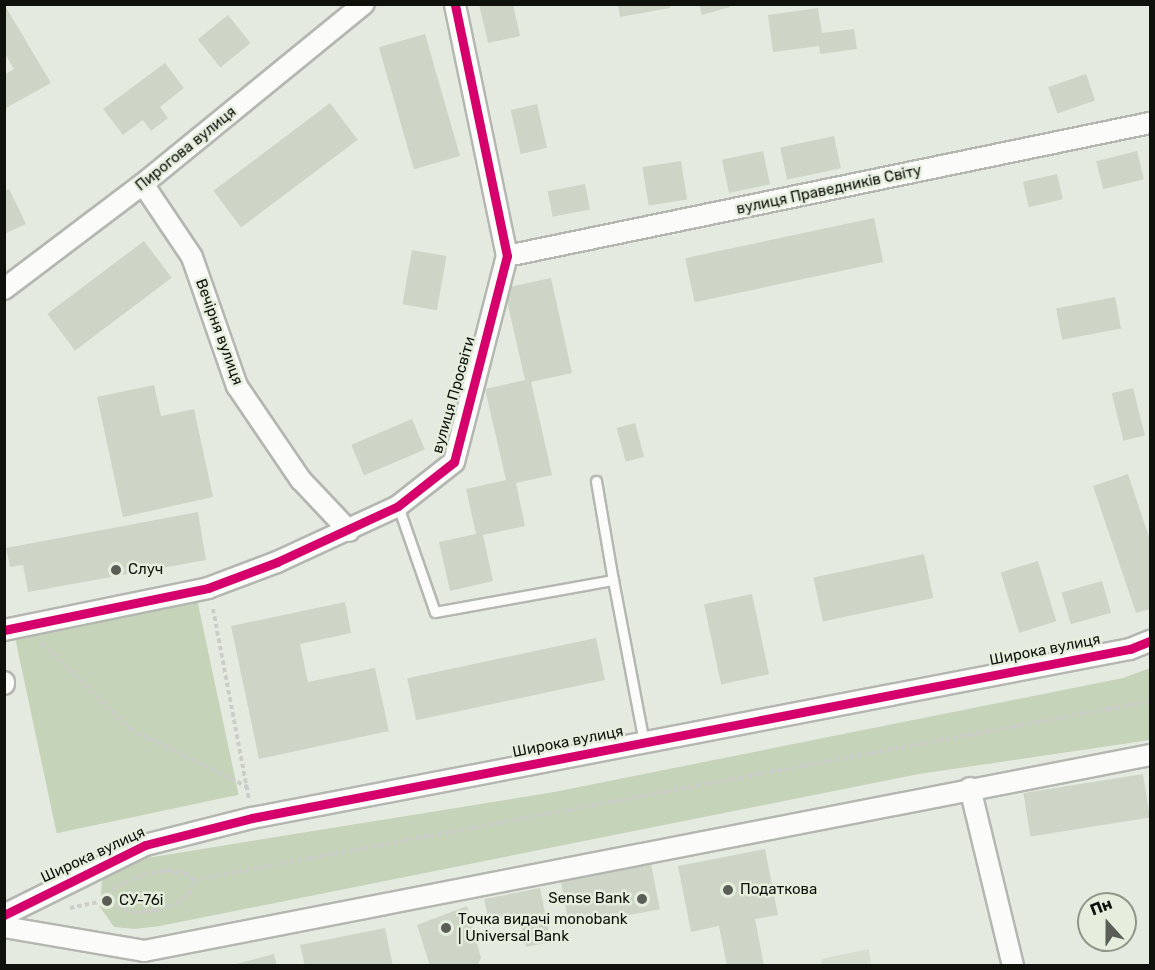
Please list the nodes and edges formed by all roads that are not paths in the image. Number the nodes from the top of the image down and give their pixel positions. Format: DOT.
graph roads {
  1 [pos="364,4"];
  2 [pos="455,4"];
  3 [pos="1150,123"];
  4 [pos="143,184"];
  5 [pos="507,256"];
  6 [pos="4,289"];
  7 [pos="596,481"];
  8 [pos="398,506"];
  9 [pos="349,531"];
  10 [pos="613,580"];
  11 [pos="4,630"];
  12 [pos="1150,641"];
  13 [pos="644,742"];
  14 [pos="1150,755"];
  15 [pos="970,788"];
  16 [pos="4,915"];
  17 [pos="4,927"];
  18 [pos="1013,966"];
  1 -- 4 [label="street, Пирогова вулиця"];
  2 -- 5 [label="street, вулиця Просвіти"];
  3 -- 5 [label="street, вулиця Праведників Світу"];
  4 -- 6 [label="street, Пирогова вулиця"];
  4 -- 9 [label="street, Вечірня вулиця"];
  5 -- 8 [label="street, вулиця Просвіти"];
  7 -- 10 [label="lane"];
  8 -- 9 [label="street, вулиця Просвіти"];
  8 -- 10 [label="lane"];
  9 -- 11 [label="street, вулиця Просвіти"];
  10 -- 13 [label="lane"];
  12 -- 13 [label="street, Широка вулиця"];
  13 -- 16 [label="street, Широка вулиця"];
  14 -- 15 [label="street"];
  15 -- 17 [label="street"];
  15 -- 18 [label="street"];
}
